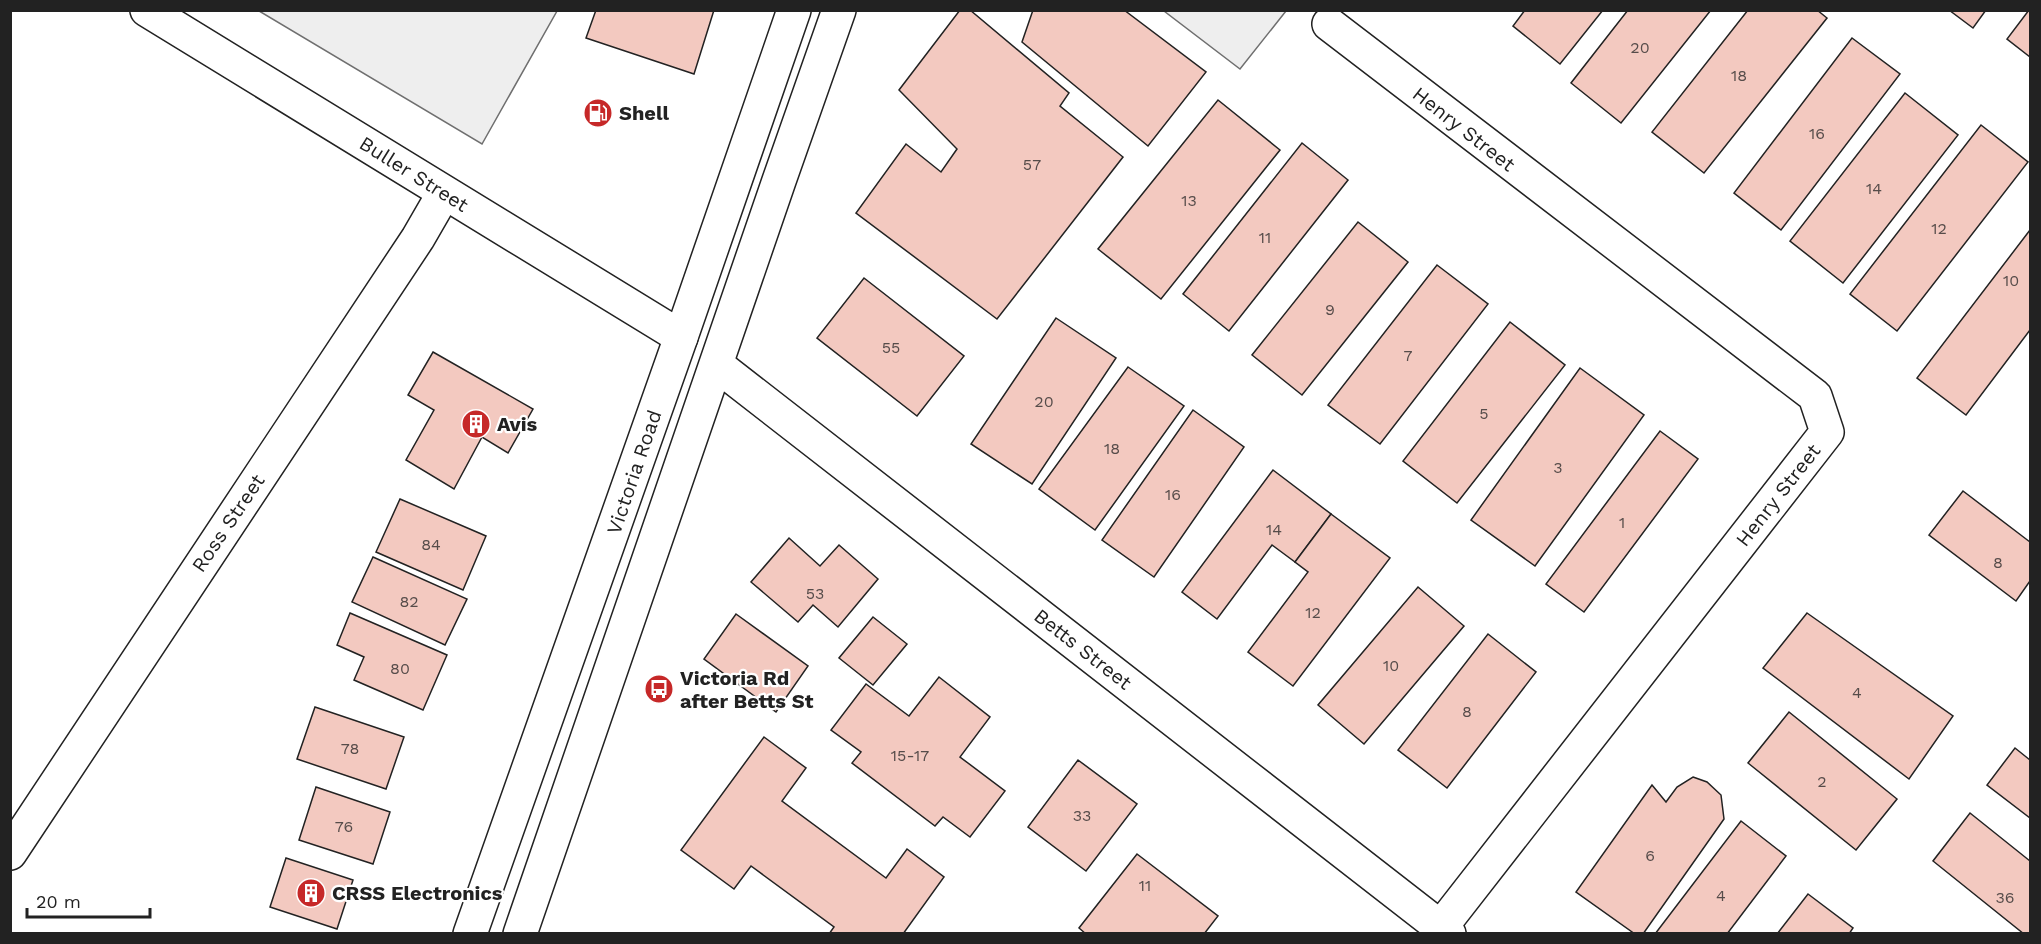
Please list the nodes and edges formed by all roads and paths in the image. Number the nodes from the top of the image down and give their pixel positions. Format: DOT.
graph roads {
  1 [pos="147,10"];
  2 [pos="794,10"];
  3 [pos="838,10"];
  4 [pos="1329,24"];
  5 [pos="444,193"];
  6 [pos="681,338"];
  7 [pos="717,365"];
  8 [pos="10,853"];
  9 [pos="1444,930"];
  10 [pos="470,933"];
  11 [pos="520,933"];
  1 -- 5 [label="street, Buller Street"];
  2 -- 6 [label="street, Victoria Road"];
  3 -- 7 [label="street"];
  4 -- 9 [label="street, Henry Street"];
  5 -- 6 [label="street, Buller Street"];
  5 -- 8 [label="street, Ross Street"];
  6 -- 10 [label="street, Victoria Road"];
  7 -- 9 [label="street, Betts Street"];
  7 -- 11 [label="street"];
}
